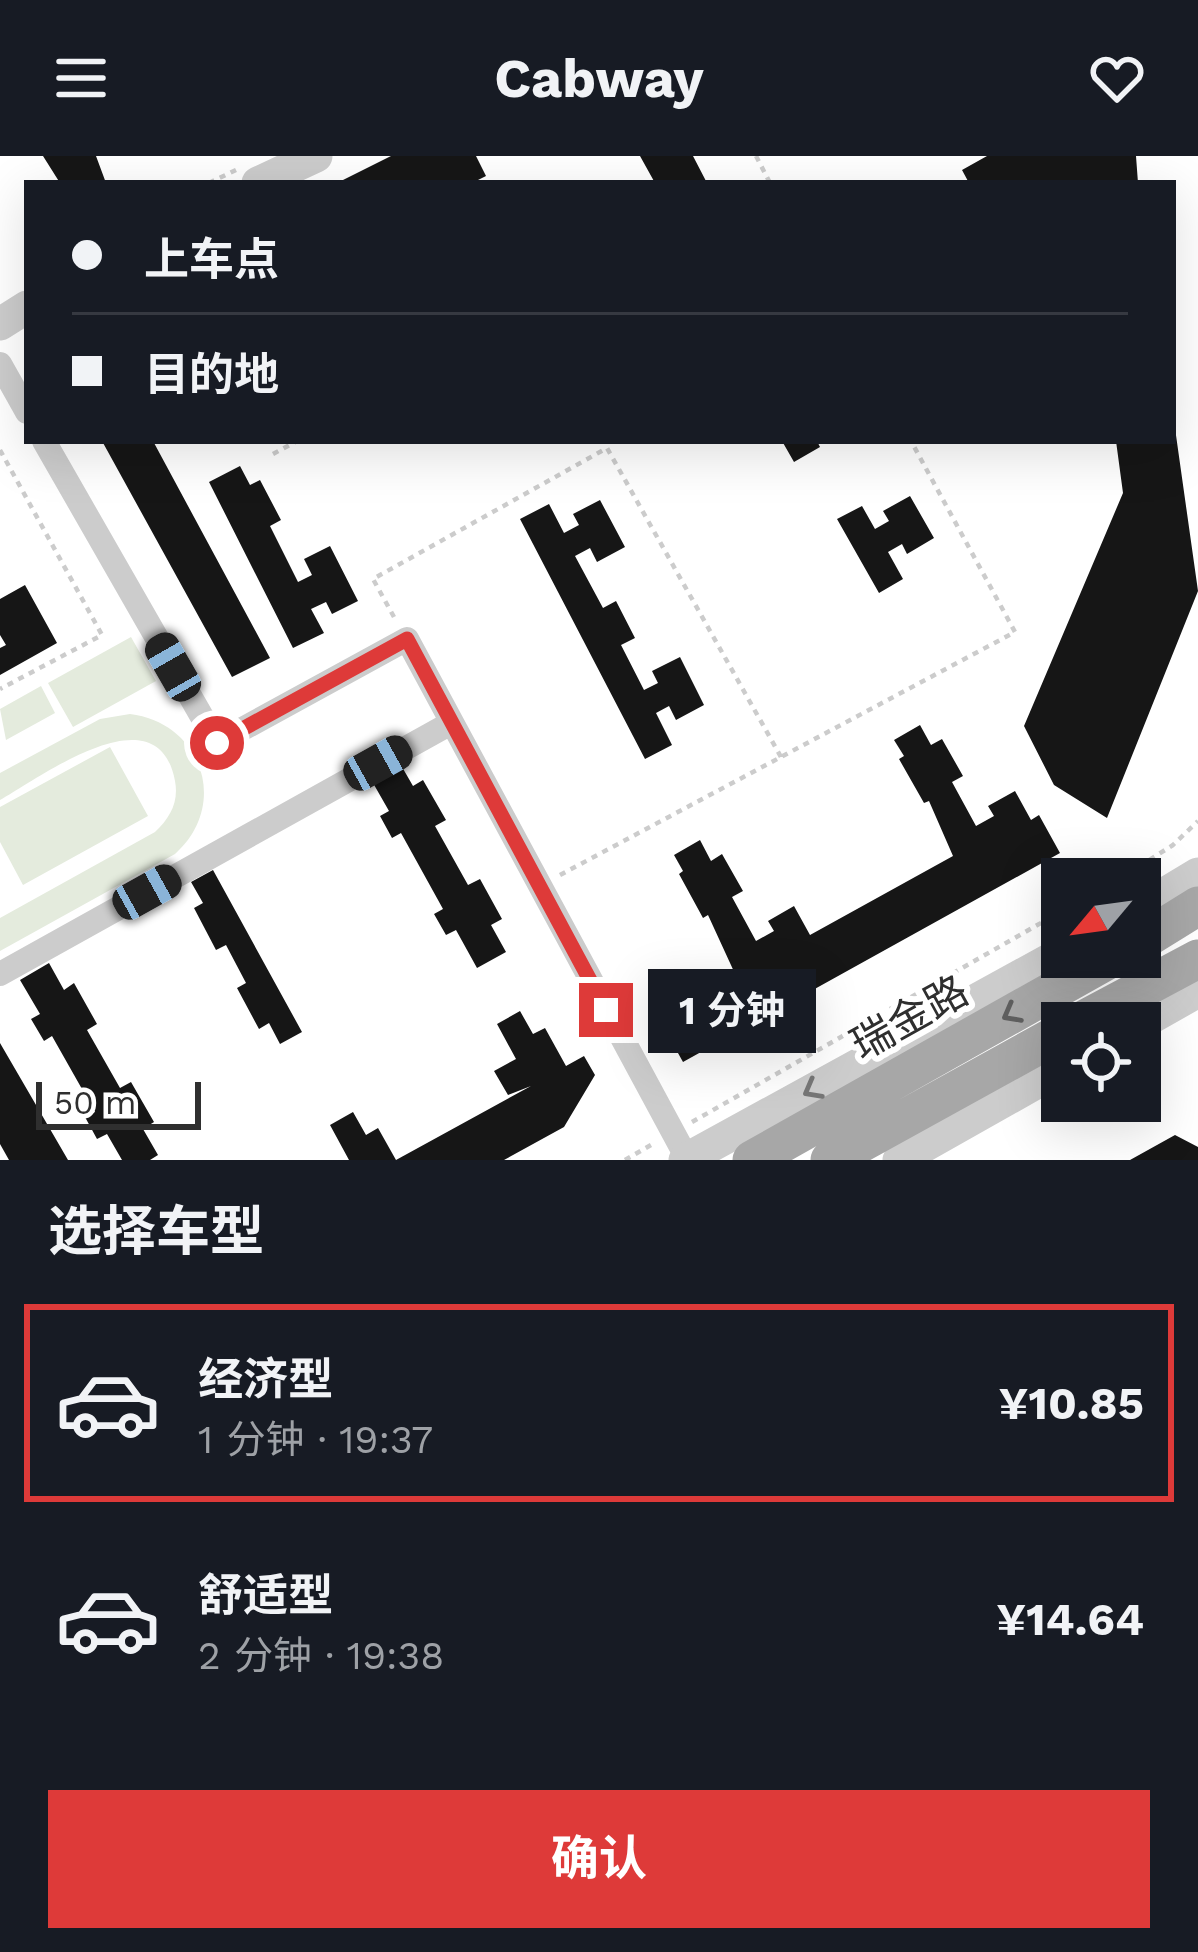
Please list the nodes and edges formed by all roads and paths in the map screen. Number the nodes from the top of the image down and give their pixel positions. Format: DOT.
graph roads {
  1 [pos="316,156"];
  2 [pos="264,180"];
  3 [pos="0,364"];
  4 [pos="24,407"];
  5 [pos="46,444"];
  6 [pos="291,444"];
  7 [pos="913,444"];
  8 [pos="0,449"];
  9 [pos="273,454"];
  10 [pos="407,639"];
  11 [pos="0,689"];
  12 [pos="451,723"];
  13 [pos="781,757"];
  14 [pos="1198,821"];
  15 [pos="1152,858"];
  16 [pos="1198,874"];
  17 [pos="539,886"];
  18 [pos="1198,890"];
  19 [pos="1198,906"];
  20 [pos="1161,912"];
  21 [pos="1161,917"];
  22 [pos="1161,921"];
  23 [pos="1041,924"];
  24 [pos="1041,964"];
  25 [pos="1191,971"];
  26 [pos="0,974"];
  27 [pos="1076,978"];
  28 [pos="1124,1002"];
  29 [pos="1161,1002"];
  30 [pos="1041,1044"];
  31 [pos="1041,1080"];
  32 [pos="683,1153"];
  33 [pos="625,1160"];
  34 [pos="752,1160"];
  35 [pos="830,1160"];
  36 [pos="899,1160"];
  1 -- 2 [label="street"];
  3 -- 4 [label="street"];
  5 -- 10 [label="street"];
  6 -- 9 [label="path"];
  7 -- 13 [label="path"];
  8 -- 11 [label="path"];
  10 -- 12 [label="street"];
  10 -- 13 [label="path"];
  12 -- 17 [label="street"];
  12 -- 26 [label="street"];
  13 -- 17 [label="path"];
  14 -- 15 [label="path"];
  16 -- 20 [label="street"];
  17 -- 32 [label="street"];
  18 -- 21 [label="main road"];
  19 -- 22 [label="main road"];
  23 -- 32 [label="path"];
  24 -- 32 [label="street, one-way"];
  25 -- 28 [label="main road"];
  25 -- 29 [label="street"];
  27 -- 34 [label="main road, 瑞金路, one-way"];
  30 -- 35 [label="main road, 瑞金路"];
  31 -- 36 [label="street"];
  32 -- 33 [label="path"];
}
